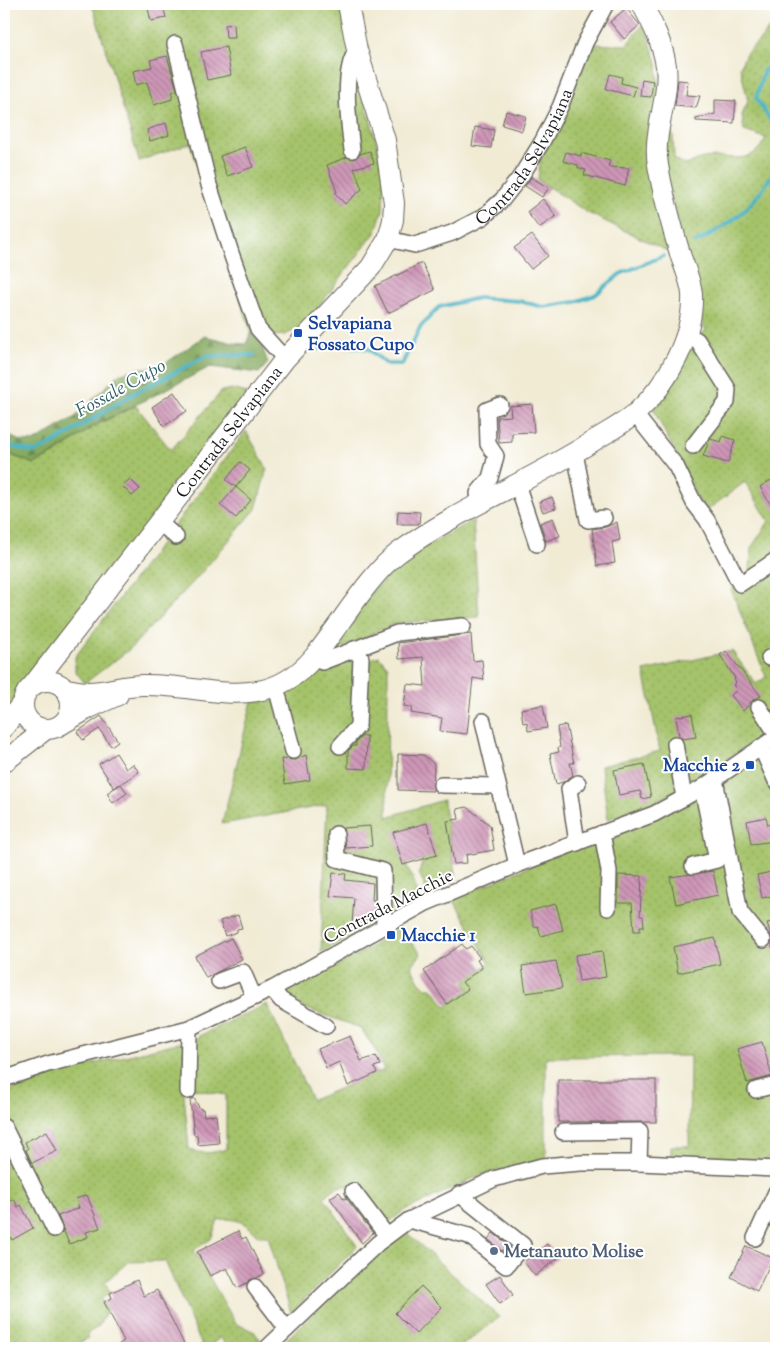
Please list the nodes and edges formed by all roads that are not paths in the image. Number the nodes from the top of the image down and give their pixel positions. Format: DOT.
graph roads {
  1 [pos="348,4"];
  2 [pos="606,4"];
  3 [pos="642,4"];
  4 [pos="175,44"];
  5 [pos="357,50"];
  6 [pos="352,150"];
  7 [pos="388,239"];
  8 [pos="685,334"];
  9 [pos="285,359"];
  10 [pos="500,405"];
  11 [pos="636,414"];
  12 [pos="693,446"];
  13 [pos="576,453"];
  14 [pos="517,484"];
  15 [pos="480,504"];
  16 [pos="604,518"];
  17 [pos="159,522"];
  18 [pos="176,537"];
  19 [pos="537,544"];
  20 [pos="776,560"];
  21 [pos="463,626"];
  22 [pos="76,630"];
  23 [pos="354,650"];
  24 [pos="313,658"];
  25 [pos="33,685"];
  26 [pos="142,685"];
  27 [pos="63,687"];
  28 [pos="276,687"];
  29 [pos="23,702"];
  30 [pos="759,707"];
  31 [pos="483,722"];
  32 [pos="54,726"];
  33 [pos="4,727"];
  34 [pos="776,733"];
  35 [pos="776,737"];
  36 [pos="675,744"];
  37 [pos="340,746"];
  38 [pos="761,747"];
  39 [pos="293,751"];
  40 [pos="4,762"];
  41 [pos="715,779"];
  42 [pos="776,781"];
  43 [pos="578,783"];
  44 [pos="441,785"];
  45 [pos="498,786"];
  46 [pos="702,788"];
  47 [pos="684,798"];
  48 [pos="602,833"];
  49 [pos="336,834"];
  50 [pos="576,843"];
  51 [pos="517,865"];
  52 [pos="693,866"];
  53 [pos="608,908"];
  54 [pos="384,926"];
  55 [pos="763,940"];
  56 [pos="219,981"];
  57 [pos="272,989"];
  58 [pos="254,997"];
  59 [pos="326,1026"];
  60 [pos="189,1028"];
  61 [pos="4,1080"];
  62 [pos="776,1084"];
  63 [pos="756,1090"];
  64 [pos="188,1091"];
  65 [pos="4,1127"];
  66 [pos="562,1132"];
  67 [pos="639,1163"];
  68 [pos="776,1169"];
  69 [pos="353,1192"];
  70 [pos="776,1192"];
  71 [pos="458,1194"];
  72 [pos="409,1220"];
  73 [pos="54,1229"];
  74 [pos="387,1236"];
  75 [pos="755,1238"];
  76 [pos="255,1287"];
  77 [pos="287,1329"];
  78 [pos="267,1348"];
  1 -- 5 [label="main road, Contrada Selvapiana"];
  2 -- 7 [label="street, Contrada Selvapiana"];
  3 -- 8 [label="main road"];
  4 -- 9 [label="street"];
  5 -- 6 [label="street"];
  5 -- 7 [label="main road, Contrada Selvapiana"];
  7 -- 9 [label="main road, Contrada Selvapiana"];
  8 -- 11 [label="main road"];
  8 -- 12 [label="street"];
  9 -- 17 [label="main road, Contrada Selvapiana"];
  10 -- 15 [label="street"];
  11 -- 13 [label="main road"];
  11 -- 20 [label="street"];
  13 -- 14 [label="main road"];
  13 -- 16 [label="street"];
  14 -- 15 [label="main road"];
  14 -- 19 [label="street"];
  15 -- 24 [label="main road"];
  17 -- 18 [label="street"];
  17 -- 22 [label="main road, Contrada Selvapiana"];
  21 -- 23 [label="street"];
  22 -- 25 [label="main road, Contrada Selvapiana"];
  22 -- 27 [label="main road, Contrada Selvapiana"];
  23 -- 24 [label="street"];
  23 -- 37 [label="street"];
  24 -- 28 [label="main road"];
  25 -- 27 [label="main road"];
  25 -- 29 [label="main road"];
  26 -- 27 [label="main road"];
  26 -- 28 [label="main road"];
  26 -- 32 [label="main road"];
  27 -- 32 [label="main road"];
  28 -- 39 [label="street"];
  29 -- 32 [label="main road"];
  29 -- 33 [label="main road"];
  30 -- 34 [label="street"];
  31 -- 45 [label="street"];
  32 -- 40 [label="main road"];
  35 -- 38 [label="street, Contrada Macchie"];
  36 -- 47 [label="street"];
  38 -- 41 [label="street, Contrada Macchie"];
  38 -- 42 [label="street"];
  41 -- 46 [label="street, Contrada Macchie"];
  41 -- 55 [label="street"];
  43 -- 50 [label="street"];
  44 -- 45 [label="street"];
  45 -- 51 [label="street"];
  46 -- 47 [label="street, Contrada Macchie"];
  46 -- 52 [label="street"];
  47 -- 48 [label="street, Contrada Macchie"];
  48 -- 50 [label="street, Contrada Macchie"];
  48 -- 53 [label="street"];
  49 -- 54 [label="street"];
  50 -- 51 [label="street, Contrada Macchie"];
  51 -- 54 [label="street, Contrada Macchie"];
  54 -- 57 [label="street, Contrada Macchie"];
  56 -- 58 [label="street"];
  57 -- 58 [label="street, Contrada Macchie"];
  57 -- 59 [label="street"];
  58 -- 60 [label="street, Contrada Macchie"];
  60 -- 61 [label="street, Contrada Macchie"];
  60 -- 64 [label="street"];
  62 -- 63 [label="street"];
  65 -- 73 [label="street"];
  66 -- 67 [label="street"];
  67 -- 68 [label="street"];
  67 -- 71 [label="street"];
  69 -- 74 [label="street"];
  70 -- 75 [label="street"];
  71 -- 72 [label="street"];
  71 -- 72 [label="street"];
  72 -- 74 [label="street"];
  74 -- 77 [label="street"];
  76 -- 77 [label="street"];
  77 -- 78 [label="street"];
}
